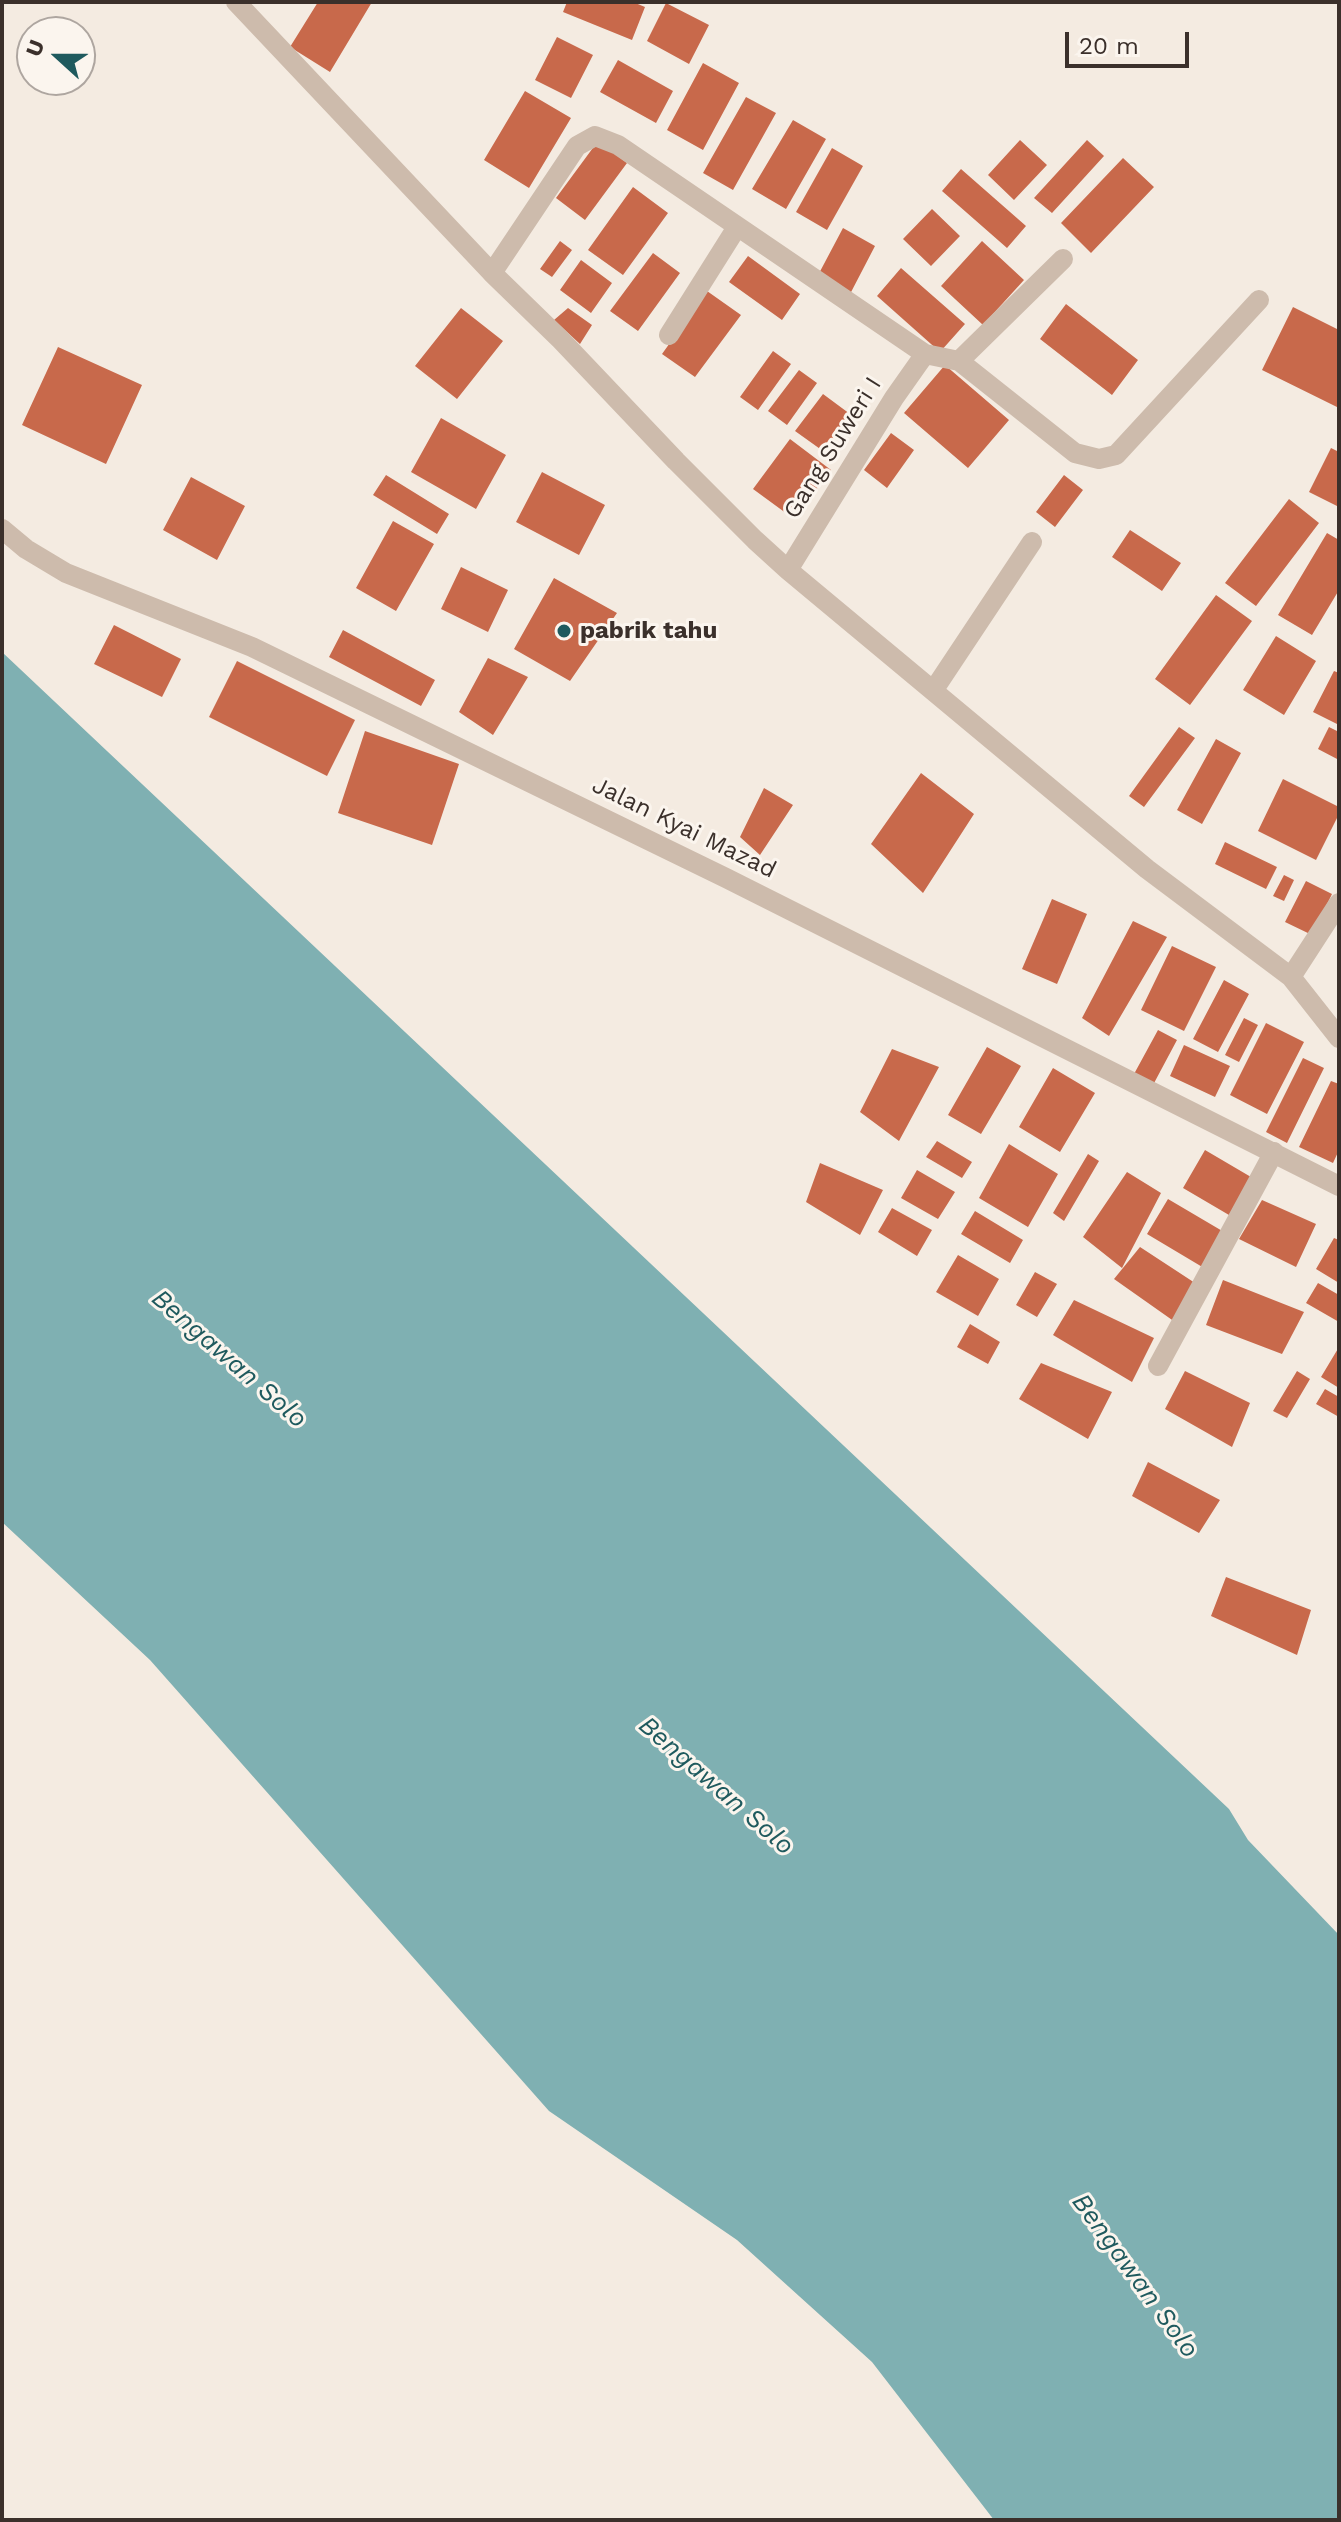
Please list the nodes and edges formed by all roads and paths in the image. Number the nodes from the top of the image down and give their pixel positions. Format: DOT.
graph roads {
  1 [pos="236,2"];
  2 [pos="737,227"];
  3 [pos="1063,259"];
  4 [pos="492,273"];
  5 [pos="1259,300"];
  6 [pos="669,335"];
  7 [pos="925,354"];
  8 [pos="959,361"];
  9 [pos="2,529"];
  10 [pos="1032,542"];
  11 [pos="788,570"];
  12 [pos="933,691"];
  13 [pos="1339,903"];
  14 [pos="1291,977"];
  15 [pos="1339,1038"];
  16 [pos="1274,1152"];
  17 [pos="1339,1186"];
  18 [pos="1158,1366"];
  1 -- 4 [label="street"];
  2 -- 4 [label="street"];
  2 -- 6 [label="street"];
  2 -- 7 [label="street"];
  3 -- 8 [label="street"];
  4 -- 11 [label="street"];
  5 -- 8 [label="street"];
  7 -- 8 [label="street"];
  7 -- 11 [label="street, Gang Suweri I"];
  9 -- 16 [label="street, Jalan Kyai Mazad"];
  10 -- 12 [label="street"];
  11 -- 12 [label="street"];
  12 -- 14 [label="street"];
  13 -- 14 [label="street"];
  14 -- 15 [label="street"];
  16 -- 17 [label="street, Jalan Kyai Mazad"];
  16 -- 18 [label="street"];
}
